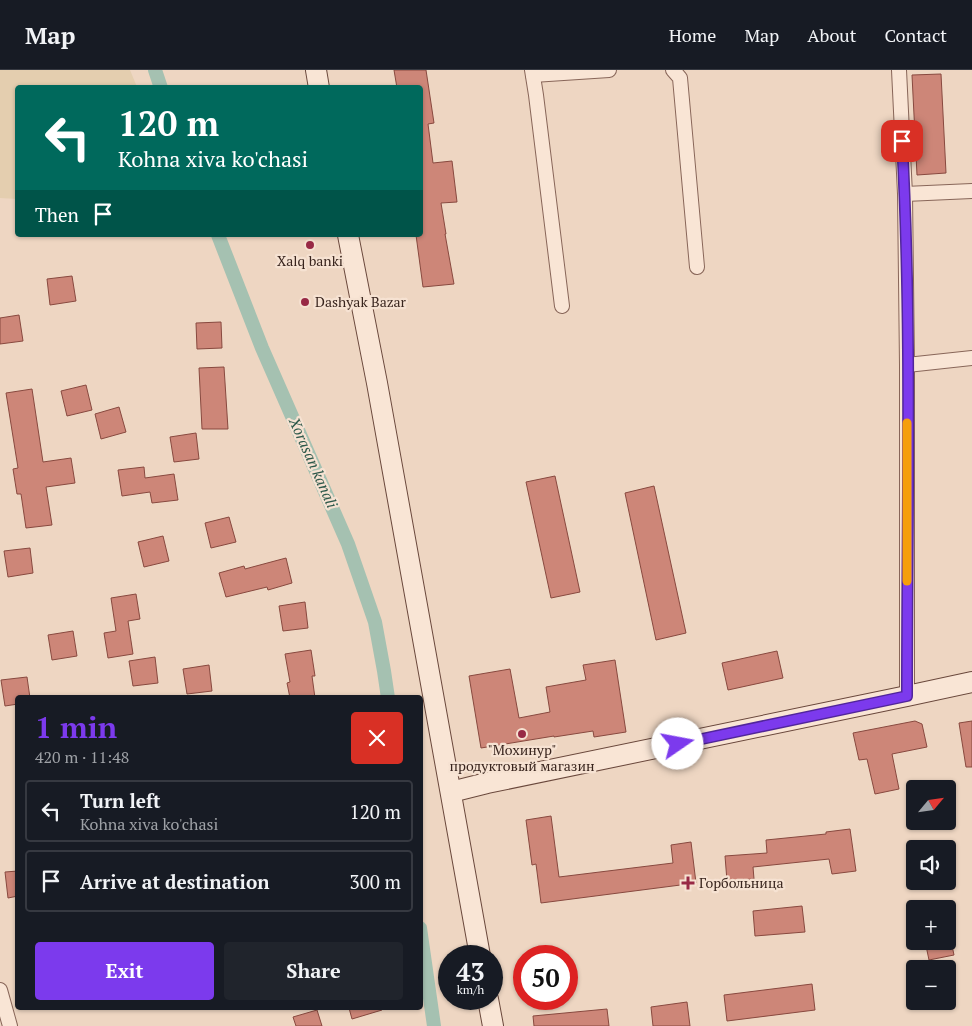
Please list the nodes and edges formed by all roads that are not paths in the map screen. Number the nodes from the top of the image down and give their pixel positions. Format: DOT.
graph roads {
  1 [pos="316,70"];
  2 [pos="609,70"];
  3 [pos="673,70"];
  4 [pos="899,70"];
  5 [pos="532,72"];
  6 [pos="318,85"];
  7 [pos="972,191"];
  8 [pos="905,194"];
  9 [pos="348,237"];
  10 [pos="697,267"];
  11 [pos="562,306"];
  12 [pos="972,358"];
  13 [pos="908,365"];
  14 [pos="972,682"];
  15 [pos="907,696"];
  16 [pos="451,792"];
  17 [pos="478,945"];
  18 [pos="0,990"];
  19 [pos="490,1010"];
  20 [pos="10,1026"];
  21 [pos="493,1026"];
  1 -- 6 [label="main road"];
  2 -- 5 [label="street"];
  3 -- 10 [label="street"];
  4 -- 8 [label="street"];
  5 -- 11 [label="street"];
  7 -- 8 [label="street"];
  8 -- 13 [label="street"];
  9 -- 16 [label="main road"];
  12 -- 13 [label="street"];
  13 -- 15 [label="street"];
  14 -- 15 [label="main road"];
  15 -- 16 [label="main road"];
  16 -- 17 [label="main road"];
  18 -- 20 [label="street"];
  19 -- 21 [label="main road"];
}
